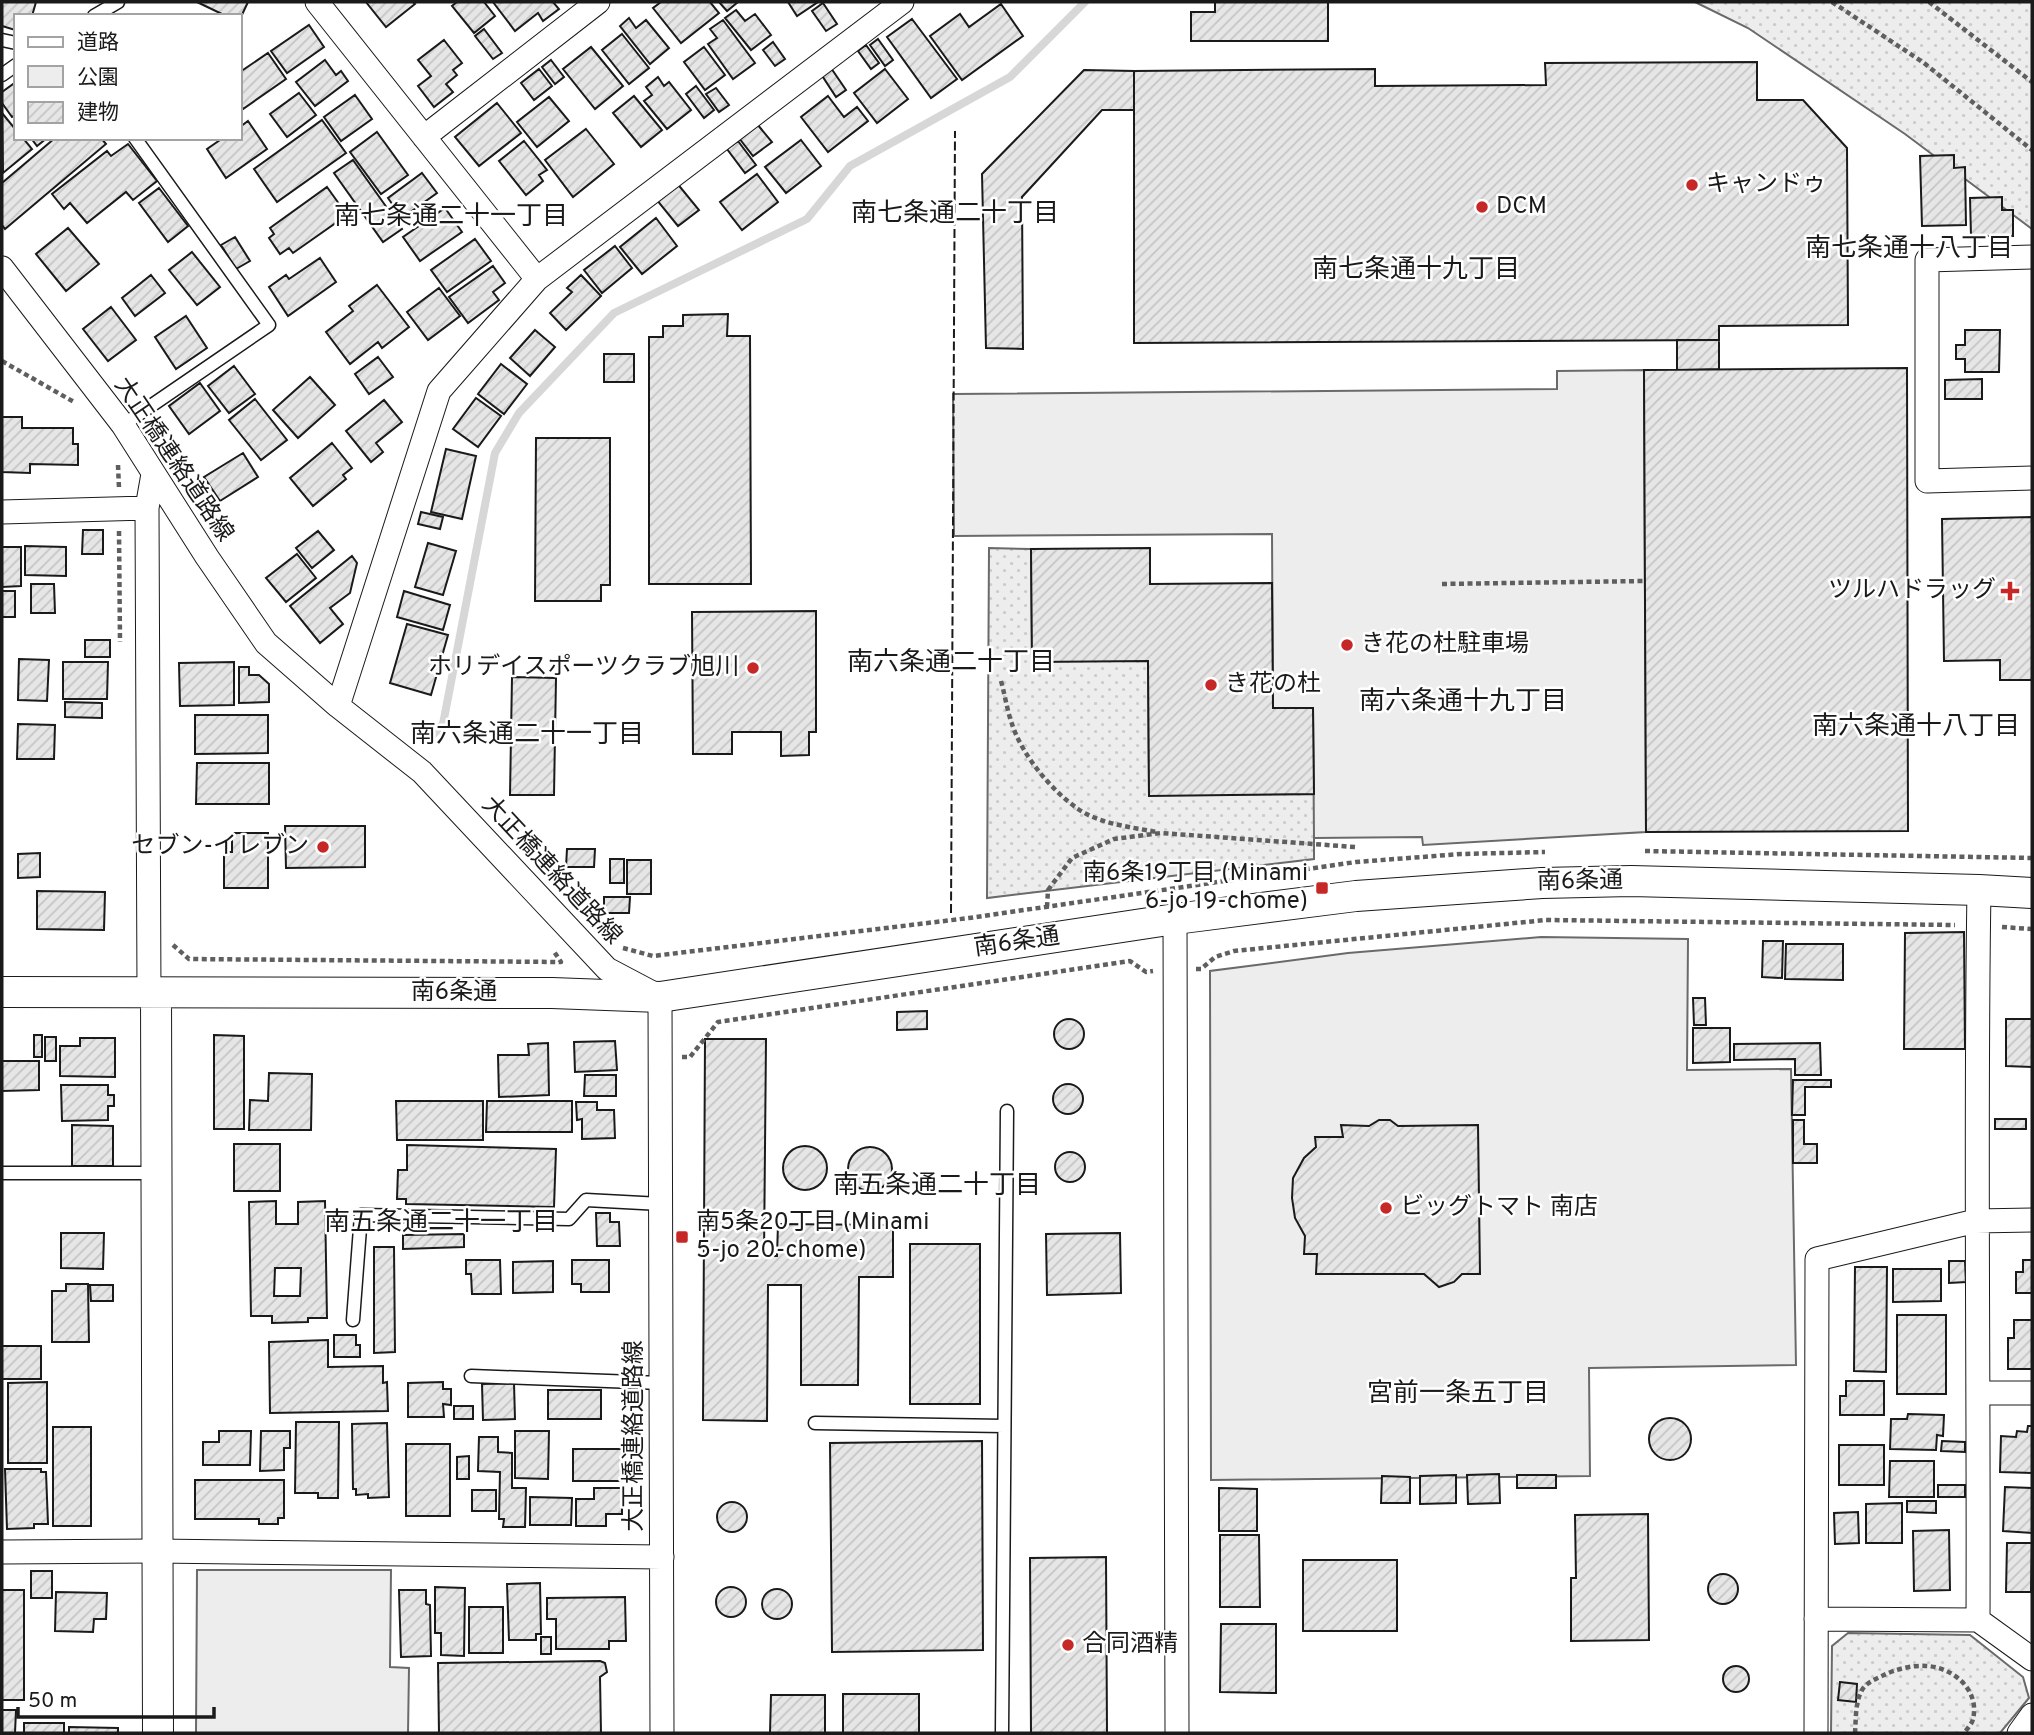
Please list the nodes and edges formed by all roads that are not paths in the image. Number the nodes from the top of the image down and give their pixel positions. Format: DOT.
graph roads {
  1 [pos="118,2"];
  2 [pos="317,2"];
  3 [pos="598,2"];
  4 [pos="902,2"];
  5 [pos="97,14"];
  6 [pos="424,137"];
  7 [pos="136,140"];
  8 [pos="2032,257"];
  9 [pos="2,268"];
  10 [pos="537,279"];
  11 [pos="123,425"];
  12 [pos="153,474"];
  13 [pos="2032,478"];
  14 [pos="146,508"];
  15 [pos="2,512"];
  16 [pos="338,706"];
  17 [pos="1979,890"];
  18 [pos="2032,893"];
  19 [pos="1175,919"];
  20 [pos="2,992"];
  21 [pos="152,993"];
  22 [pos="660,997"];
  23 [pos="1007,1111"];
  24 [pos="2,1172"];
  25 [pos="156,1173"];
  26 [pos="661,1204"];
  27 [pos="2032,1220"];
  28 [pos="1976,1221"];
  29 [pos="353,1320"];
  30 [pos="471,1376"];
  31 [pos="661,1382"];
  32 [pos="1979,1393"];
  33 [pos="2032,1393"];
  34 [pos="815,1423"];
  35 [pos="1004,1426"];
  36 [pos="156,1551"];
  37 [pos="2,1552"];
  38 [pos="662,1557"];
  39 [pos="1816,1619"];
  40 [pos="1978,1620"];
  41 [pos="2032,1659"];
  42 [pos="2032,1715"];
  43 [pos="158,1733"];
  44 [pos="662,1733"];
  45 [pos="1002,1733"];
  46 [pos="1177,1733"];
  47 [pos="1816,1733"];
  48 [pos="2018,1733"];
  1 -- 5 [label="lane"];
  2 -- 6 [label="street"];
  3 -- 6 [label="street"];
  4 -- 10 [label="street"];
  6 -- 10 [label="street"];
  7 -- 11 [label="lane"];
  8 -- 13 [label="street"];
  9 -- 11 [label="street, 大正橋連絡道路線"];
  10 -- 16 [label="street"];
  11 -- 12 [label="street, 大正橋連絡道路線"];
  12 -- 14 [label="street"];
  12 -- 16 [label="street, 大正橋連絡道路線"];
  14 -- 15 [label="street"];
  14 -- 21 [label="street"];
  16 -- 22 [label="street, 大正橋連絡道路線"];
  17 -- 18 [label="street, 南6条通"];
  17 -- 19 [label="street, 南6条通"];
  17 -- 28 [label="street"];
  19 -- 22 [label="street, 南6条通"];
  19 -- 46 [label="street"];
  20 -- 21 [label="street, 南6条通"];
  21 -- 22 [label="street, 南6条通"];
  21 -- 25 [label="street"];
  22 -- 26 [label="street, 大正橋連絡道路線"];
  23 -- 35 [label="lane"];
  24 -- 25 [label="lane"];
  25 -- 36 [label="street"];
  26 -- 29 [label="lane"];
  26 -- 31 [label="street, 大正橋連絡道路線"];
  27 -- 28 [label="street"];
  28 -- 32 [label="street"];
  28 -- 39 [label="street"];
  30 -- 31 [label="lane"];
  31 -- 38 [label="street, 大正橋連絡道路線"];
  32 -- 33 [label="street"];
  32 -- 40 [label="street"];
  34 -- 35 [label="lane"];
  35 -- 45 [label="lane"];
  36 -- 37 [label="street"];
  36 -- 38 [label="street"];
  36 -- 43 [label="street"];
  38 -- 44 [label="street, 大正橋連絡道路線"];
  39 -- 40 [label="street"];
  39 -- 47 [label="street"];
  40 -- 41 [label="street"];
  42 -- 48 [label="street"];
}
